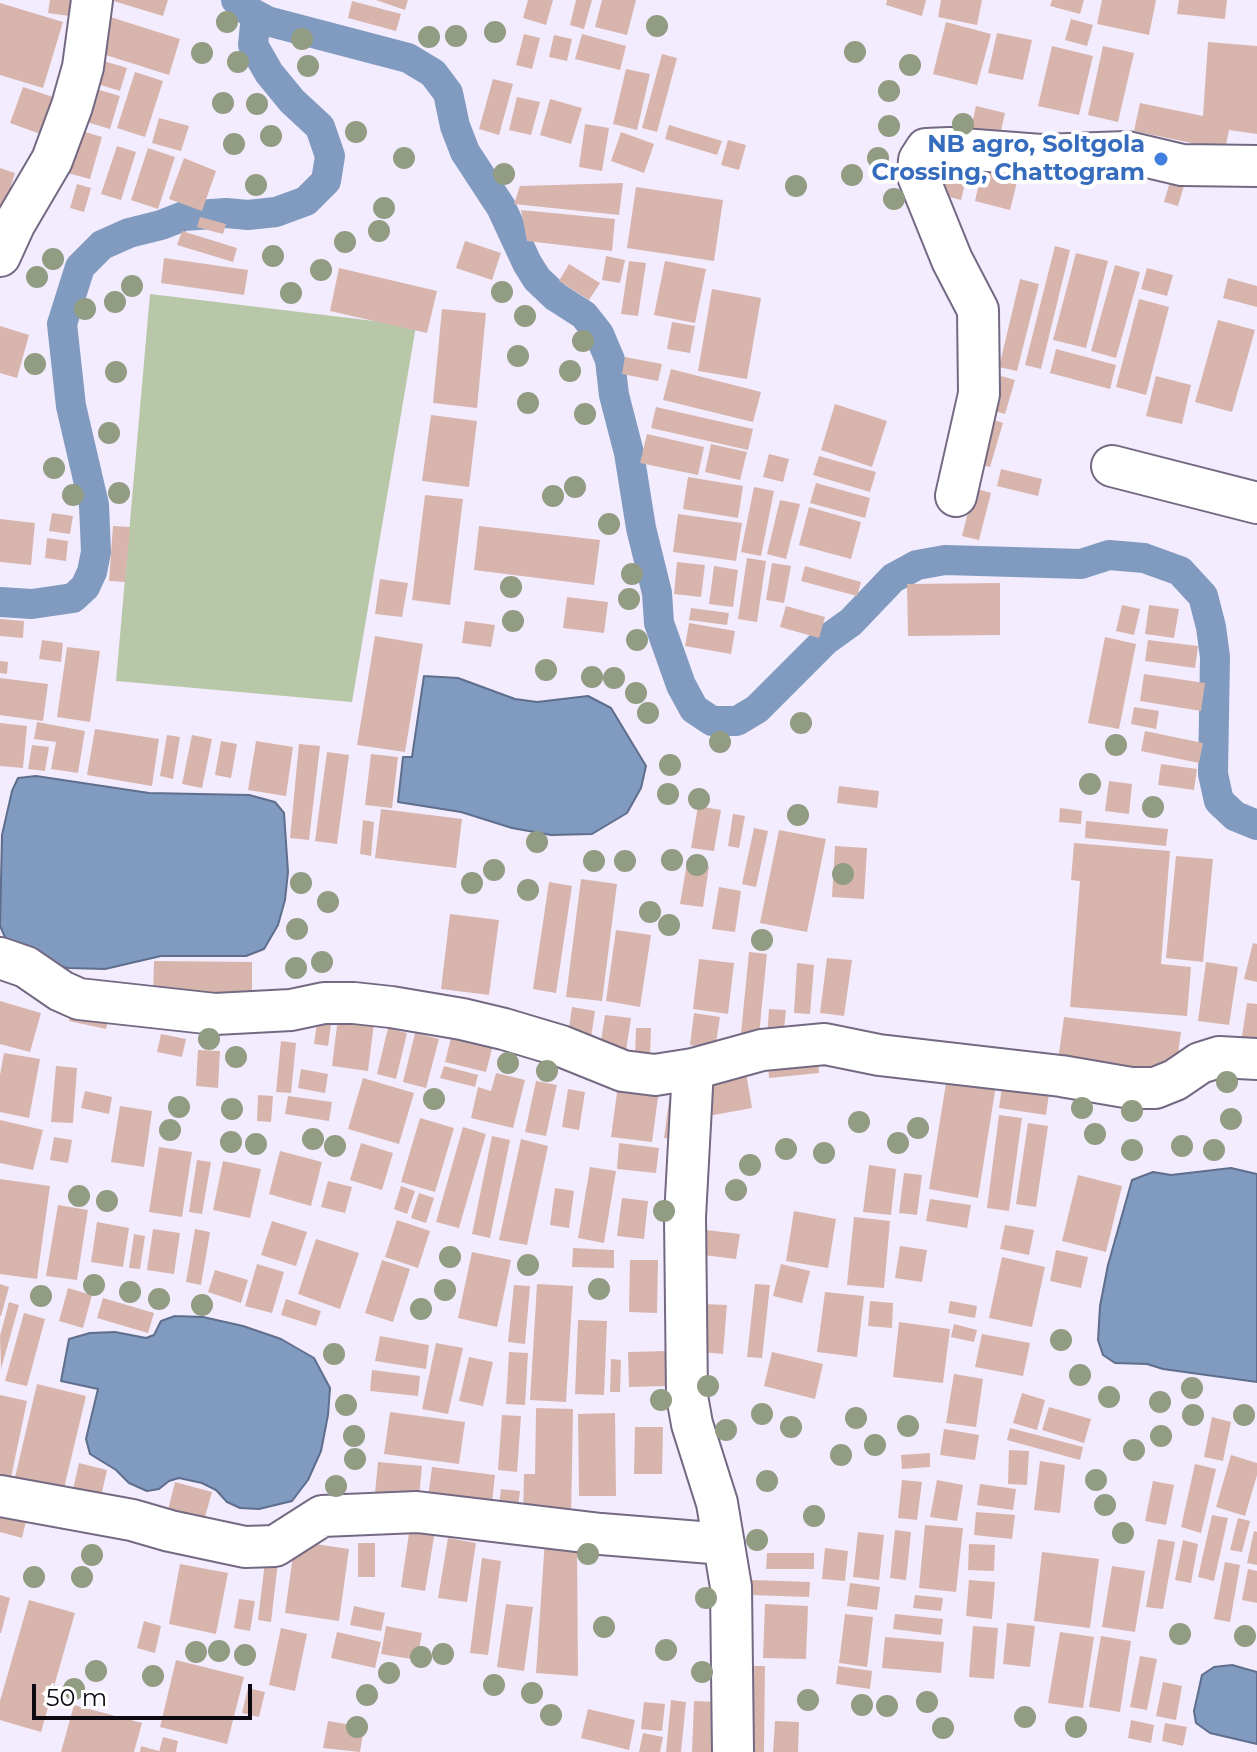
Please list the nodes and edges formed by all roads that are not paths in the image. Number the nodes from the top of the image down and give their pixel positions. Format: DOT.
graph roads {
  1 [pos="92,0"];
  2 [pos="1257,166"];
  3 [pos="0,256"];
  4 [pos="1112,466"];
  5 [pos="956,496"];
  6 [pos="1257,503"];
  7 [pos="0,958"];
  8 [pos="1257,1059"];
  9 [pos="693,1069"];
  10 [pos="0,1496"];
  11 [pos="724,1544"];
  12 [pos="733,1752"];
  1 -- 3 [label="street"];
  2 -- 5 [label="street"];
  4 -- 6 [label="street"];
  7 -- 9 [label="street"];
  8 -- 9 [label="street"];
  9 -- 11 [label="street"];
  10 -- 11 [label="street"];
  11 -- 12 [label="street"];
}
